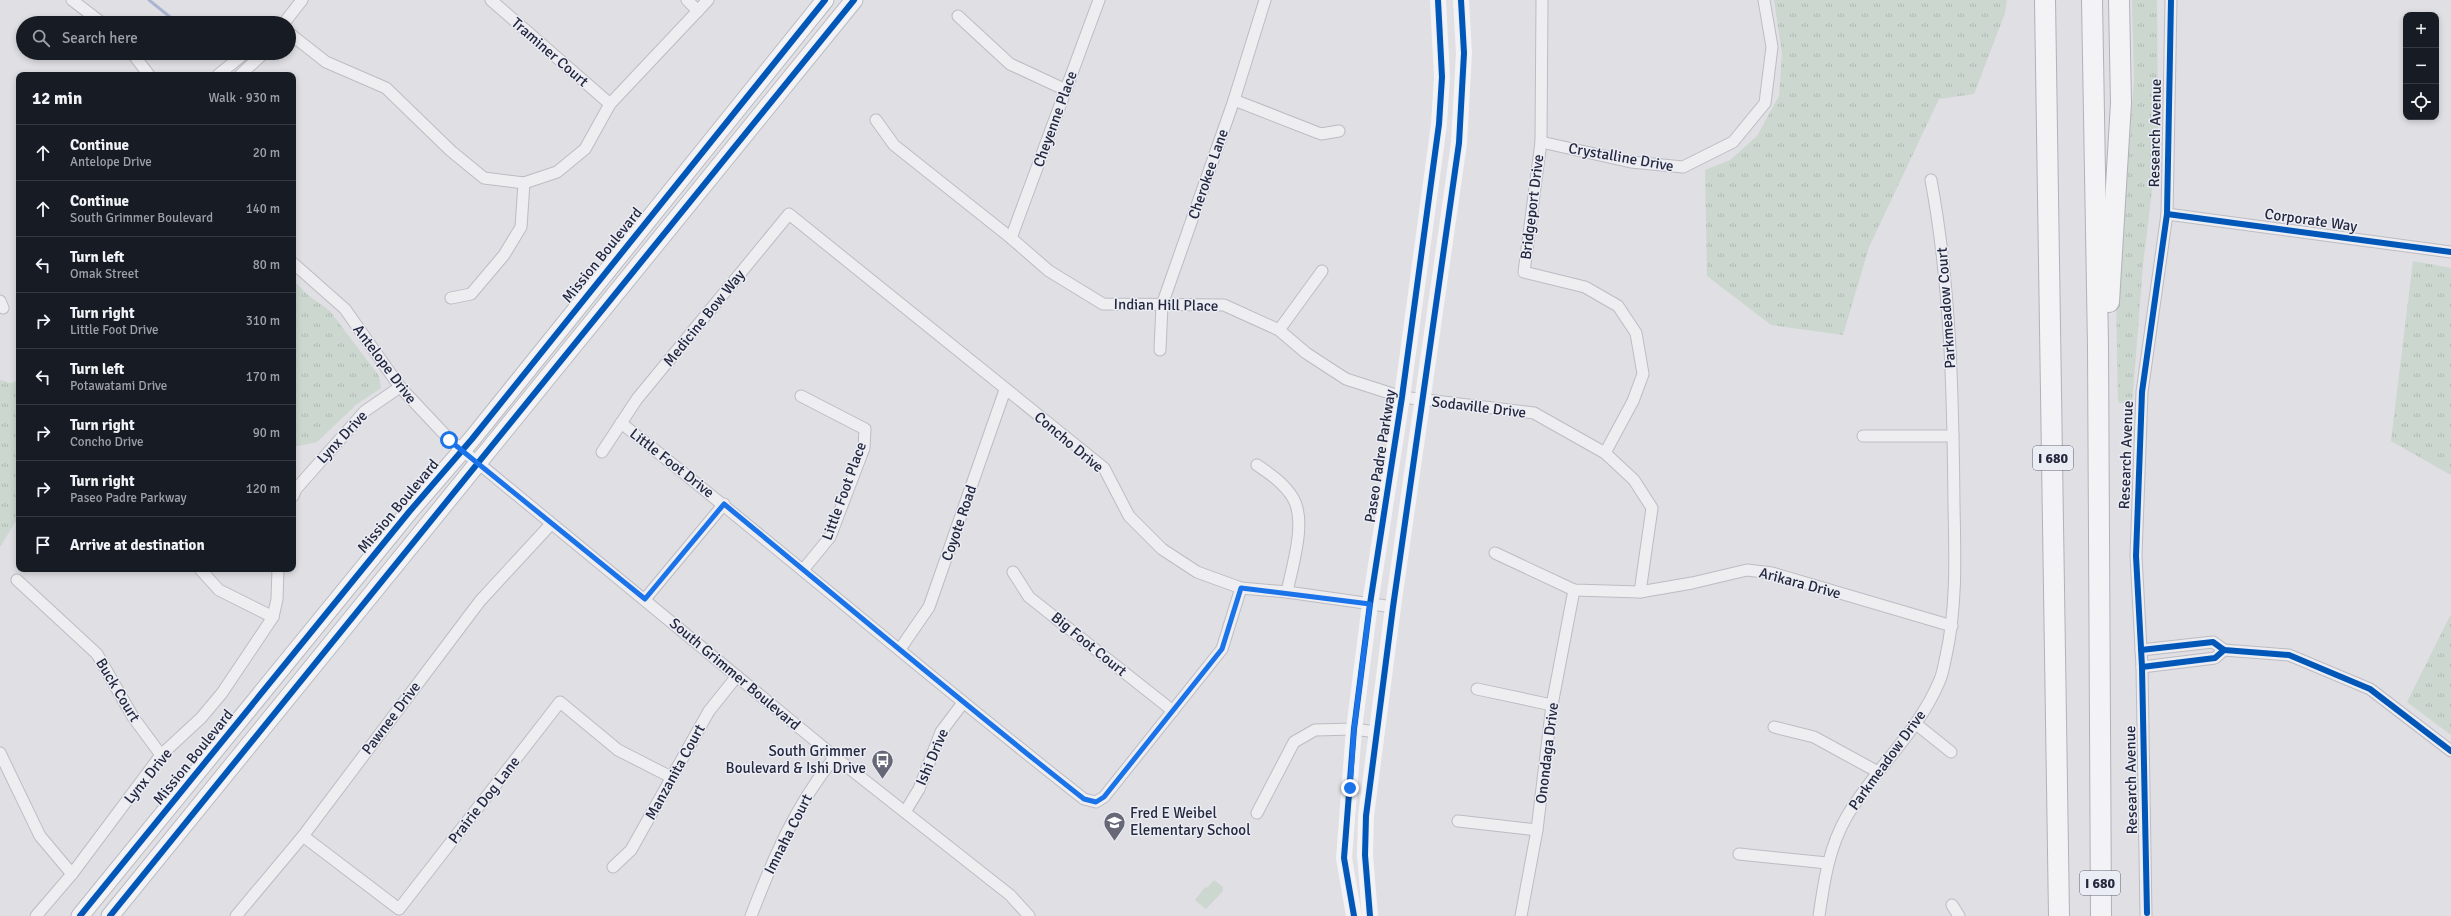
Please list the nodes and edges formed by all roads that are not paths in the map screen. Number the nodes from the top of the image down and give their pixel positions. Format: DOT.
graph roads {
  1 [pos="72,0"];
  2 [pos="302,0"];
  3 [pos="491,0"];
  4 [pos="687,0"];
  5 [pos="708,0"];
  6 [pos="825,0"];
  7 [pos="854,0"];
  8 [pos="1099,0"];
  9 [pos="1265,0"];
  10 [pos="1438,0"];
  11 [pos="1461,0"];
  12 [pos="1542,0"];
  13 [pos="1764,0"];
  14 [pos="2036,0"];
  15 [pos="2045,0"];
  16 [pos="2092,0"];
  17 [pos="2120,0"];
  18 [pos="2171,0"];
  19 [pos="698,11"];
  20 [pos="93,16"];
  21 [pos="289,16"];
  22 [pos="958,16"];
  23 [pos="296,38"];
  24 [pos="137,60"];
  25 [pos="236,60"];
  26 [pos="256,60"];
  27 [pos="147,72"];
  28 [pos="222,72"];
  29 [pos="243,72"];
  30 [pos="1066,90"];
  31 [pos="1234,100"];
  32 [pos="610,104"];
  33 [pos="876,120"];
  34 [pos="1339,131"];
  35 [pos="2047,135"];
  36 [pos="1541,142"];
  37 [pos="1931,180"];
  38 [pos="524,183"];
  39 [pos="789,214"];
  40 [pos="2167,214"];
  41 [pos="1011,238"];
  42 [pos="2451,252"];
  43 [pos="296,266"];
  44 [pos="1322,271"];
  45 [pos="451,298"];
  46 [pos="1162,305"];
  47 [pos="1279,330"];
  48 [pos="2098,346"];
  49 [pos="1160,350"];
  50 [pos="400,388"];
  51 [pos="1005,390"];
  52 [pos="801,396"];
  53 [pos="1402,397"];
  54 [pos="1423,400"];
  55 [pos="621,423"];
  56 [pos="1863,436"];
  57 [pos="1953,436"];
  58 [pos="463,450"];
  59 [pos="602,452"];
  60 [pos="1605,453"];
  61 [pos="479,462"];
  62 [pos="1257,465"];
  63 [pos="296,489"];
  64 [pos="724,504"];
  65 [pos="551,524"];
  66 [pos="1495,553"];
  67 [pos="803,570"];
  68 [pos="203,572"];
  69 [pos="278,572"];
  70 [pos="1013,572"];
  71 [pos="17,580"];
  72 [pos="1241,588"];
  73 [pos="1574,590"];
  74 [pos="1287,592"];
  75 [pos="1640,592"];
  76 [pos="645,599"];
  77 [pos="1370,604"];
  78 [pos="1393,607"];
  79 [pos="273,617"];
  80 [pos="1952,626"];
  81 [pos="900,649"];
  82 [pos="2141,650"];
  83 [pos="2224,650"];
  84 [pos="2142,667"];
  85 [pos="737,676"];
  86 [pos="1478,689"];
  87 [pos="962,704"];
  88 [pos="1552,705"];
  89 [pos="1173,711"];
  90 [pos="1916,724"];
  91 [pos="1774,727"];
  92 [pos="1354,729"];
  93 [pos="1376,732"];
  94 [pos="2451,751"];
  95 [pos="1951,752"];
  96 [pos="0,753"];
  97 [pos="161,755"];
  98 [pos="835,757"];
  99 [pos="1878,772"];
  100 [pos="671,776"];
  101 [pos="905,812"];
  102 [pos="1257,813"];
  103 [pos="1458,821"];
  104 [pos="1537,830"];
  105 [pos="303,836"];
  106 [pos="1739,854"];
  107 [pos="1827,863"];
  108 [pos="613,867"];
  109 [pos="72,874"];
  110 [pos="1952,905"];
  111 [pos="2146,914"];
  112 [pos="36,916"];
  113 [pos="80,916"];
  114 [pos="110,916"];
  115 [pos="236,916"];
  116 [pos="751,916"];
  117 [pos="1029,916"];
  118 [pos="1354,916"];
  119 [pos="1370,916"];
  120 [pos="1521,916"];
  121 [pos="1819,916"];
  122 [pos="1959,916"];
  123 [pos="2059,916"];
  124 [pos="2101,916"];
  1 -- 20 [label="street"];
  2 -- 21 [label="street"];
  3 -- 32 [label="street, Traminer Court"];
  4 -- 19 [label="street"];
  5 -- 19 [label="street"];
  6 -- 58 [label="main road, Mission Boulevard"];
  7 -- 61 [label="main road"];
  8 -- 30 [label="street, Cheyenne Place"];
  9 -- 31 [label="street, Cherokee Lane"];
  10 -- 53 [label="main road, Paseo Padre Parkway"];
  11 -- 54 [label="main road"];
  12 -- 36 [label="street, Bridgeport Drive"];
  13 -- 36 [label="street, Crystalline Drive"];
  14 -- 35 [label="highway"];
  15 -- 35 [label="highway, I 680"];
  16 -- 48 [label="highway, I 680"];
  17 -- 48 [label="highway"];
  18 -- 40 [label="street, Research Avenue"];
  19 -- 32 [label="street"];
  22 -- 30 [label="street"];
  23 -- 38 [label="street"];
  24 -- 27 [label="street"];
  25 -- 28 [label="street"];
  26 -- 29 [label="street"];
  30 -- 41 [label="street, Cheyenne Place"];
  31 -- 34 [label="street"];
  31 -- 46 [label="street, Cherokee Lane"];
  32 -- 38 [label="street"];
  33 -- 41 [label="street, Indian Hill Place"];
  35 -- 123 [label="highway, I 680"];
  36 -- 60 [label="street, Bridgeport Drive"];
  37 -- 57 [label="street, Parkmeadow Court"];
  38 -- 45 [label="street"];
  39 -- 51 [label="street, Concho Drive"];
  39 -- 55 [label="street, Medicine Bow Way"];
  40 -- 42 [label="street, Corporate Way"];
  40 -- 82 [label="street, Research Avenue"];
  41 -- 46 [label="street, Indian Hill Place"];
  43 -- 50 [label="street, Antelope Drive"];
  44 -- 47 [label="street"];
  46 -- 47 [label="street, Indian Hill Place"];
  46 -- 49 [label="street, Cherokee Lane"];
  47 -- 53 [label="street, Indian Hill Place"];
  48 -- 124 [label="highway, I 680"];
  50 -- 58 [label="street, Antelope Drive"];
  50 -- 63 [label="street, Lynx Drive"];
  51 -- 72 [label="street, Concho Drive"];
  51 -- 81 [label="street, Coyote Road"];
  52 -- 67 [label="street, Little Foot Place"];
  53 -- 54 [label="street, Sodaville Drive"];
  53 -- 77 [label="main road, Paseo Padre Parkway"];
  54 -- 60 [label="street, Sodaville Drive"];
  54 -- 78 [label="main road"];
  55 -- 59 [label="street, Medicine Bow Way"];
  55 -- 64 [label="street, Little Foot Drive"];
  56 -- 57 [label="street"];
  57 -- 80 [label="street, Parkmeadow Drive"];
  58 -- 61 [label="street, Antelope Drive"];
  58 -- 113 [label="main road, Mission Boulevard"];
  60 -- 75 [label="street, Sodaville Drive"];
  61 -- 65 [label="street, South Grimmer Boulevard"];
  61 -- 114 [label="main road"];
  62 -- 74 [label="street"];
  64 -- 67 [label="street, Little Foot Drive"];
  64 -- 76 [label="street"];
  65 -- 76 [label="street, South Grimmer Boulevard"];
  65 -- 105 [label="street, Pawnee Drive"];
  66 -- 73 [label="street"];
  67 -- 81 [label="street, Little Foot Drive"];
  68 -- 79 [label="street"];
  69 -- 79 [label="street, Lynx Drive"];
  70 -- 89 [label="street, Big Foot Court"];
  71 -- 97 [label="street, Buck Court"];
  72 -- 74 [label="street, Concho Drive"];
  72 -- 89 [label="street"];
  73 -- 75 [label="street, Arikara Drive"];
  73 -- 88 [label="street, Onondaga Drive"];
  74 -- 77 [label="street, Concho Drive"];
  75 -- 80 [label="street, Arikara Drive"];
  76 -- 85 [label="street, South Grimmer Boulevard"];
  77 -- 78 [label="street, Concho Drive"];
  77 -- 92 [label="main road, Paseo Padre Parkway"];
  78 -- 93 [label="main road"];
  79 -- 97 [label="street, Lynx Drive"];
  80 -- 90 [label="street, Parkmeadow Drive"];
  81 -- 87 [label="street, Little Foot Drive"];
  82 -- 83 [label="street"];
  82 -- 84 [label="street, Research Avenue"];
  83 -- 84 [label="street"];
  83 -- 94 [label="street"];
  84 -- 111 [label="street, Research Avenue"];
  85 -- 98 [label="street, South Grimmer Boulevard"];
  85 -- 100 [label="street, Manzanita Court"];
  86 -- 88 [label="street"];
  87 -- 89 [label="street, Little Foot Drive"];
  87 -- 101 [label="street, Ishi Drive"];
  88 -- 104 [label="street, Onondaga Drive"];
  90 -- 95 [label="street"];
  90 -- 99 [label="street, Parkmeadow Drive"];
  91 -- 99 [label="street"];
  92 -- 93 [label="street"];
  92 -- 102 [label="street"];
  92 -- 118 [label="main road, Paseo Padre Parkway"];
  93 -- 119 [label="main road"];
  96 -- 109 [label="street"];
  97 -- 109 [label="street, Lynx Drive"];
  98 -- 101 [label="street, South Grimmer Boulevard"];
  98 -- 116 [label="street, Imnaha Court"];
  99 -- 107 [label="street, Parkmeadow Drive"];
  100 -- 105 [label="street, Prairie Dog Lane"];
  100 -- 108 [label="street, Manzanita Court"];
  101 -- 117 [label="street, South Grimmer Boulevard"];
  103 -- 104 [label="street"];
  104 -- 120 [label="street, Onondaga Drive"];
  105 -- 115 [label="street, Pawnee Drive"];
  106 -- 107 [label="street"];
  107 -- 121 [label="street, Parkmeadow Drive"];
  109 -- 112 [label="street, Lynx Drive"];
  110 -- 122 [label="street"];
}
